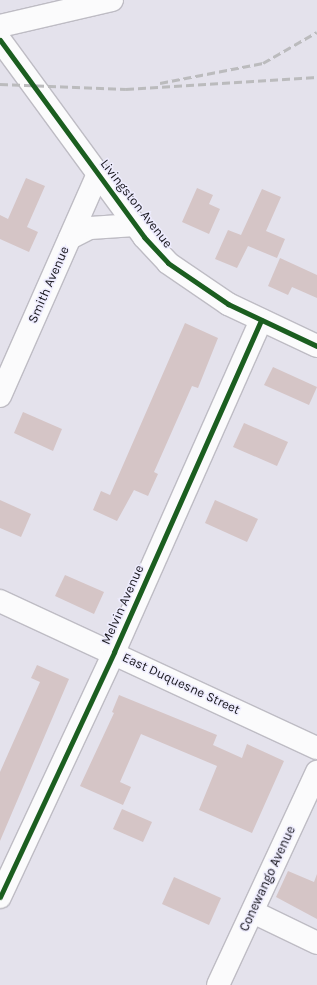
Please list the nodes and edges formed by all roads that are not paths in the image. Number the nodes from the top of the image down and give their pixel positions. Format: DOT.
graph roads {
  1 [pos="112,0"];
  2 [pos="0,26"];
  3 [pos="0,40"];
  4 [pos="98,174"];
  5 [pos="135,225"];
  6 [pos="70,238"];
  7 [pos="261,320"];
  8 [pos="317,346"];
  9 [pos="0,396"];
  10 [pos="0,601"];
  11 [pos="114,652"];
  12 [pos="317,748"];
  13 [pos="317,772"];
  14 [pos="0,897"];
  15 [pos="253,912"];
  16 [pos="317,943"];
  17 [pos="218,985"];
  1 -- 2 [label="street"];
  3 -- 4 [label="street, Livingston Avenue"];
  4 -- 5 [label="street, Livingston Avenue"];
  4 -- 6 [label="street, Smith Avenue"];
  5 -- 6 [label="street"];
  5 -- 7 [label="street, Livingston Avenue"];
  6 -- 9 [label="street, Smith Avenue"];
  7 -- 8 [label="street, Livingston Avenue"];
  7 -- 11 [label="street, Melvin Avenue"];
  10 -- 11 [label="street, East Duquesne Street"];
  11 -- 12 [label="street, East Duquesne Street"];
  11 -- 14 [label="street, Melvin Avenue"];
  13 -- 15 [label="street, Conewango Avenue"];
  15 -- 16 [label="street"];
  15 -- 17 [label="street, Conewango Avenue"];
}
